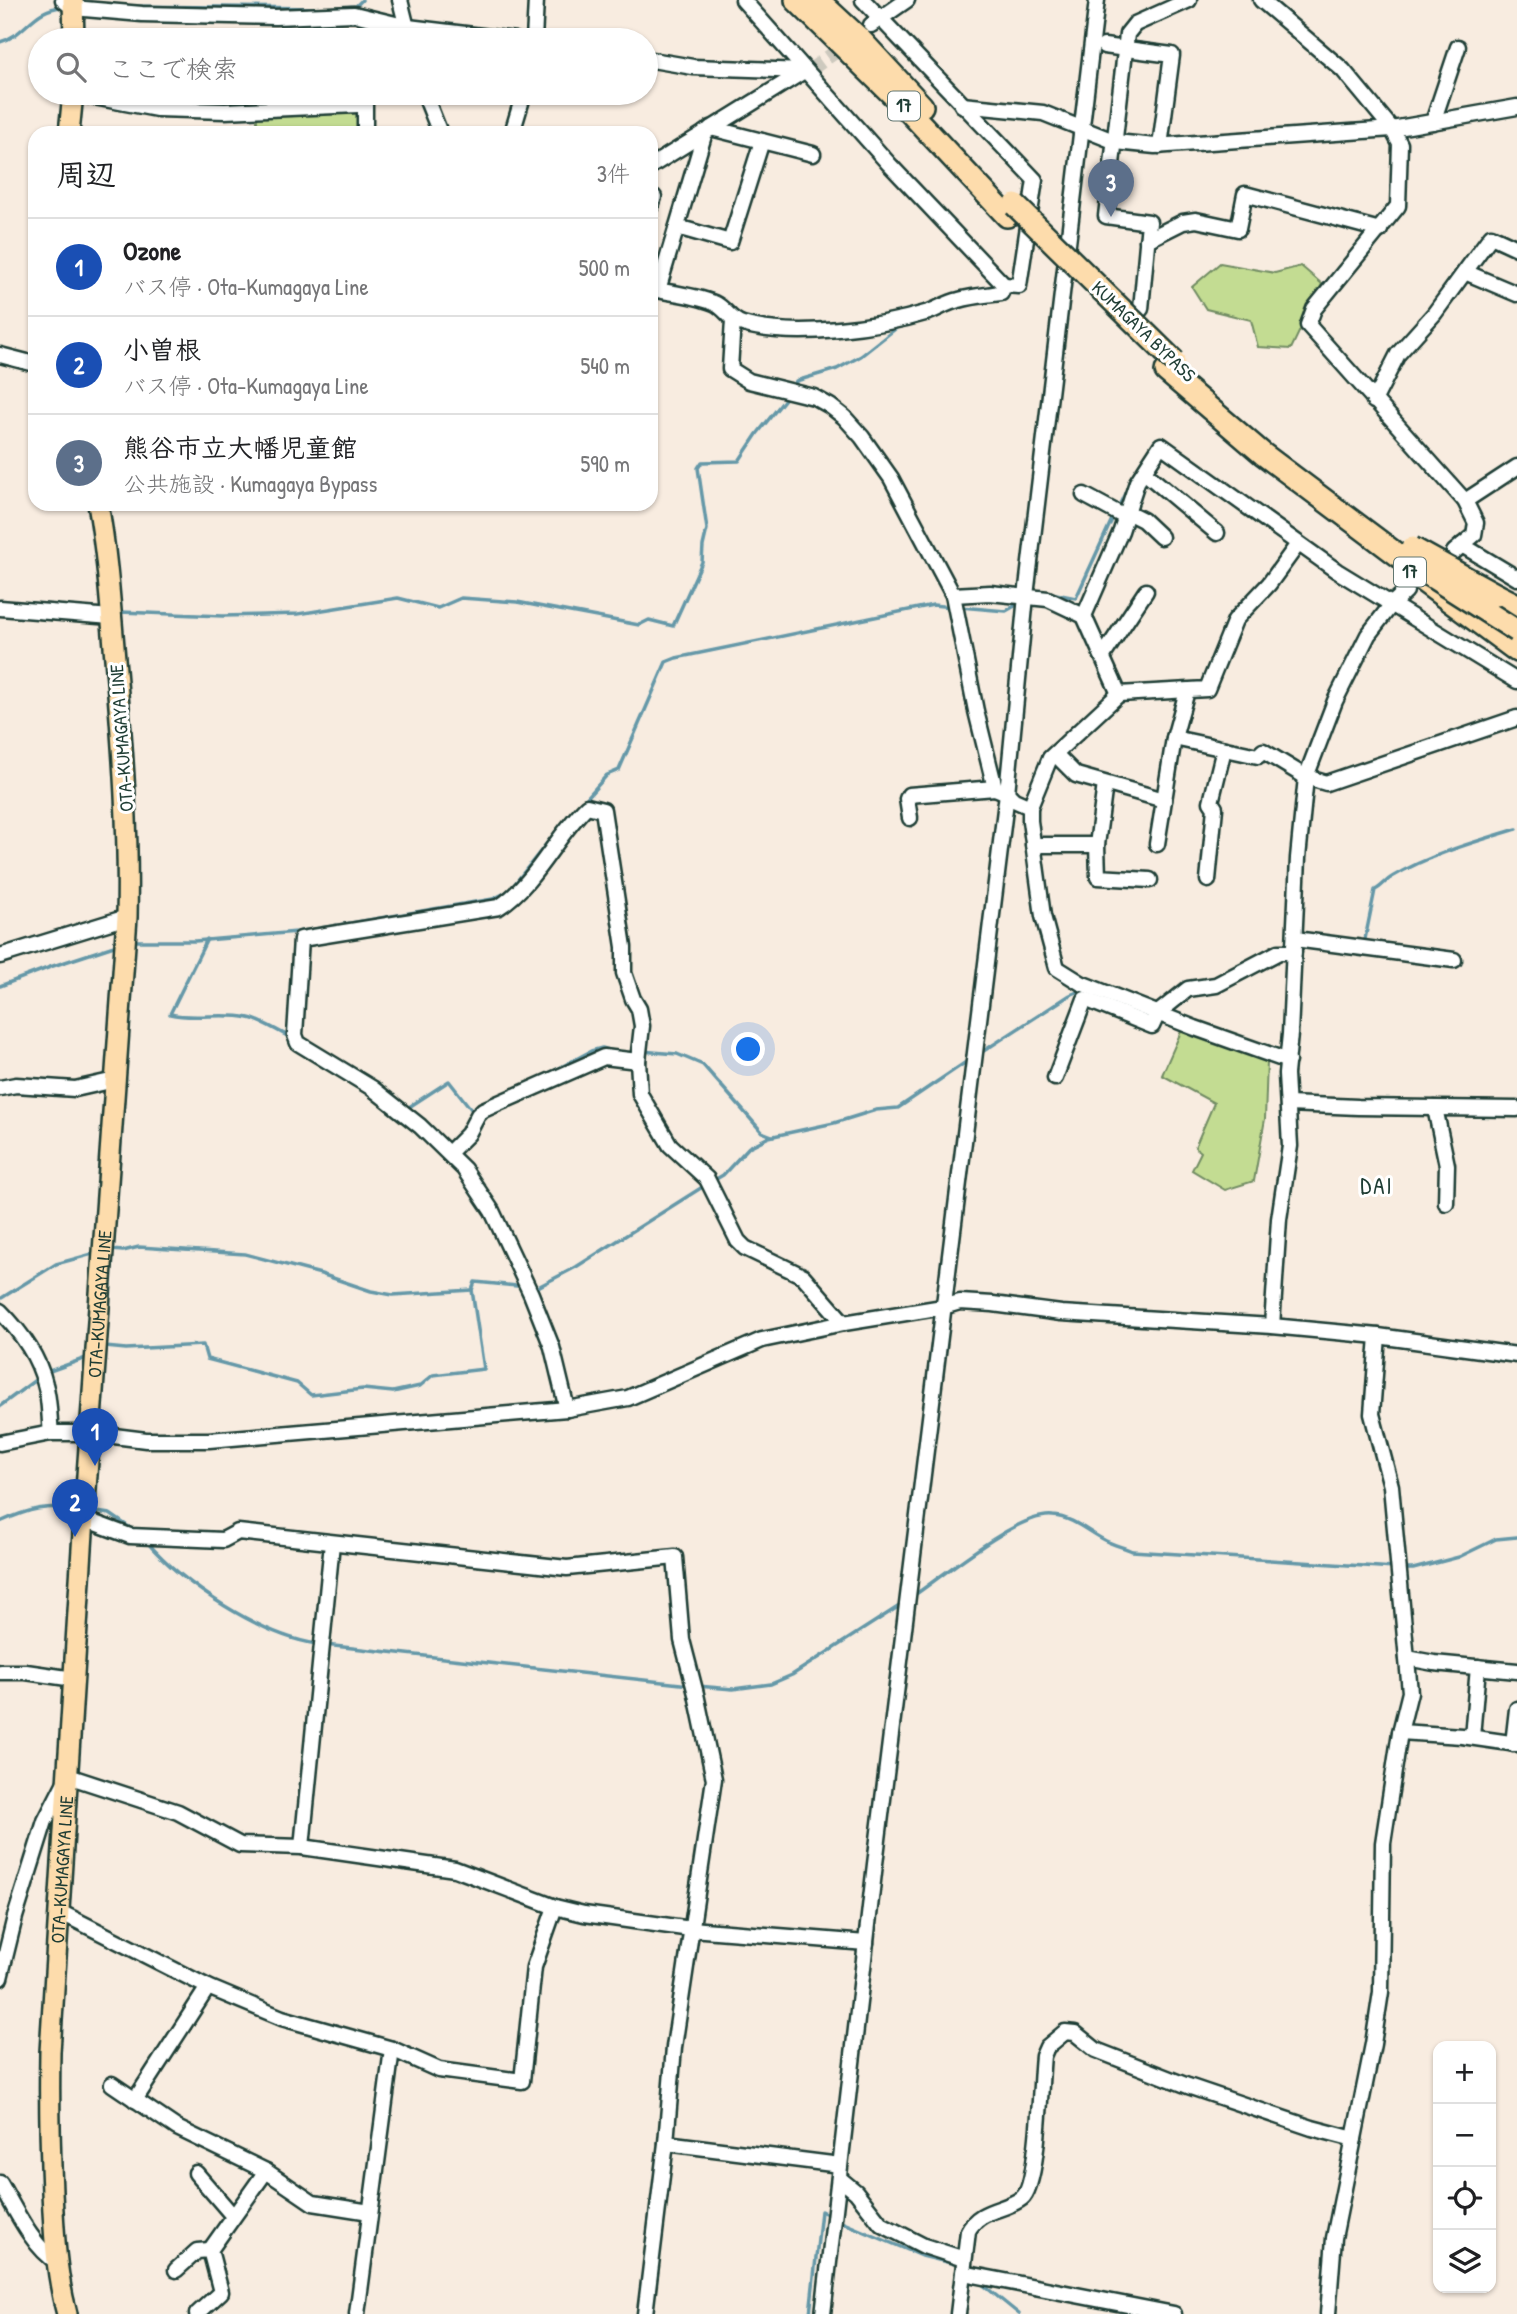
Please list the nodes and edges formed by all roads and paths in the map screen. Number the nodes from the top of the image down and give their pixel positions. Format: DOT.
graph roads {
  1 [pos="400,0"];
  2 [pos="536,0"];
  3 [pos="743,0"];
  4 [pos="779,0"];
  5 [pos="796,0"];
  6 [pos="818,0"];
  7 [pos="827,0"];
  8 [pos="863,0"];
  9 [pos="907,0"];
  10 [pos="1097,0"];
  11 [pos="1189,0"];
  12 [pos="1261,0"];
  13 [pos="69,3"];
  14 [pos="870,27"];
  15 [pos="72,28"];
  16 [pos="394,28"];
  17 [pos="408,28"];
  18 [pos="535,28"];
  19 [pos="1104,46"];
  20 [pos="1458,47"];
  21 [pos="1125,49"];
  22 [pos="658,61"];
  23 [pos="807,71"];
  24 [pos="962,104"];
  25 [pos="72,105"];
  26 [pos="136,105"];
  27 [pos="358,105"];
  28 [pos="366,105"];
  29 [pos="429,105"];
  30 [pos="520,105"];
  31 [pos="903,105"];
  32 [pos="1517,107"];
  33 [pos="1433,122"];
  34 [pos="70,126"];
  35 [pos="365,126"];
  36 [pos="437,126"];
  37 [pos="514,126"];
  38 [pos="1082,129"];
  39 [pos="1392,129"];
  40 [pos="708,130"];
  41 [pos="762,141"];
  42 [pos="1116,142"];
  43 [pos="1160,146"];
  44 [pos="813,154"];
  45 [pos="658,162"];
  46 [pos="1011,211"];
  47 [pos="677,226"];
  48 [pos="1380,230"];
  49 [pos="1147,240"];
  50 [pos="1517,248"];
  51 [pos="1465,272"];
  52 [pos="658,281"];
  53 [pos="1004,285"];
  54 [pos="658,291"];
  55 [pos="1517,294"];
  56 [pos="1141,309"];
  57 [pos="733,320"];
  58 [pos="0,355"];
  59 [pos="28,362"];
  60 [pos="1170,366"];
  61 [pos="1374,401"];
  62 [pos="1517,467"];
  63 [pos="1144,472"];
  64 [pos="1307,488"];
  65 [pos="1084,495"];
  66 [pos="1465,501"];
  67 [pos="99,511"];
  68 [pos="1126,514"];
  69 [pos="1217,533"];
  70 [pos="1161,537"];
  71 [pos="1298,544"];
  72 [pos="1403,551"];
  73 [pos="1517,578"];
  74 [pos="1146,591"];
  75 [pos="1406,591"];
  76 [pos="1031,597"];
  77 [pos="955,603"];
  78 [pos="1392,604"];
  79 [pos="1517,605"];
  80 [pos="0,608"];
  81 [pos="1084,616"];
  82 [pos="1517,616"];
  83 [pos="111,617"];
  84 [pos="1517,631"];
  85 [pos="1517,650"];
  86 [pos="1102,656"];
  87 [pos="1517,681"];
  88 [pos="1187,691"];
  89 [pos="1119,694"];
  90 [pos="1517,718"];
  91 [pos="1174,738"];
  92 [pos="1224,749"];
  93 [pos="1055,754"];
  94 [pos="1306,777"];
  95 [pos="1105,784"];
  96 [pos="1001,791"];
  97 [pos="1164,800"];
  98 [pos="1030,807"];
  99 [pos="910,818"];
  100 [pos="1033,845"];
  101 [pos="1097,845"];
  102 [pos="1157,845"];
  103 [pos="1150,880"];
  104 [pos="1208,880"];
  105 [pos="126,934"];
  106 [pos="1295,943"];
  107 [pos="0,956"];
  108 [pos="1454,960"];
  109 [pos="1157,1013"];
  110 [pos="639,1055"];
  111 [pos="1288,1061"];
  112 [pos="1055,1078"];
  113 [pos="115,1080"];
  114 [pos="0,1088"];
  115 [pos="1288,1104"];
  116 [pos="1435,1108"];
  117 [pos="1517,1109"];
  118 [pos="449,1153"];
  119 [pos="1446,1203"];
  120 [pos="943,1307"];
  121 [pos="0,1311"];
  122 [pos="844,1323"];
  123 [pos="1272,1326"];
  124 [pos="1378,1336"];
  125 [pos="1517,1355"];
  126 [pos="567,1409"];
  127 [pos="51,1433"];
  128 [pos="90,1433"];
  129 [pos="0,1443"];
  130 [pos="84,1513"];
  131 [pos="332,1543"];
  132 [pos="1407,1658"];
  133 [pos="1478,1667"];
  134 [pos="1517,1671"];
  135 [pos="0,1672"];
  136 [pos="74,1679"];
  137 [pos="1517,1709"];
  138 [pos="1400,1732"];
  139 [pos="1472,1737"];
  140 [pos="1515,1744"];
  141 [pos="68,1776"];
  142 [pos="302,1847"];
  143 [pos="555,1907"];
  144 [pos="58,1911"];
  145 [pos="15,1917"];
  146 [pos="0,1925"];
  147 [pos="691,1929"];
  148 [pos="866,1943"];
  149 [pos="0,1978"];
  150 [pos="208,1987"];
  151 [pos="392,2049"];
  152 [pos="111,2084"];
  153 [pos="135,2100"];
  154 [pos="1354,2139"];
  155 [pos="666,2143"];
  156 [pos="267,2171"];
  157 [pos="839,2171"];
  158 [pos="196,2173"];
  159 [pos="0,2183"];
  160 [pos="370,2212"];
  161 [pos="233,2216"];
  162 [pos="210,2250"];
  163 [pos="57,2262"];
  164 [pos="964,2266"];
  165 [pos="176,2270"];
  166 [pos="203,2312"];
  167 [pos="67,2314"];
  168 [pos="357,2314"];
  169 [pos="645,2314"];
  170 [pos="823,2314"];
  171 [pos="958,2314"];
  172 [pos="1174,2314"];
  173 [pos="1328,2314"];
  1 -- 17 [label="street"];
  2 -- 18 [label="street"];
  3 -- 23 [label="street"];
  4 -- 31 [label="highway, 17"];
  5 -- 31 [label="highway, KUMAGAYA BYPASS / 17"];
  6 -- 14 [label="highway, KUMAGAYA BYPASS / 17"];
  7 -- 14 [label="highway, 17"];
  8 -- 14 [label="street"];
  9 -- 14 [label="street"];
  10 -- 38 [label="street"];
  11 -- 21 [label="street"];
  12 -- 39 [label="street"];
  13 -- 15 [label="main road"];
  13 -- 16 [label="street"];
  14 -- 24 [label="street"];
  14 -- 46 [label="highway, KUMAGAYA BYPASS / 17"];
  19 -- 21 [label="street"];
  20 -- 33 [label="street"];
  21 -- 42 [label="street"];
  21 -- 43 [label="street"];
  22 -- 23 [label="street"];
  23 -- 40 [label="street"];
  23 -- 53 [label="street"];
  24 -- 38 [label="street"];
  24 -- 53 [label="street"];
  25 -- 34 [label="main road"];
  26 -- 27 [label="street"];
  28 -- 35 [label="street"];
  29 -- 36 [label="street"];
  30 -- 37 [label="street"];
  31 -- 46 [label="highway, KUMAGAYA BYPASS / 17"];
  32 -- 33 [label="street"];
  33 -- 39 [label="street"];
  38 -- 42 [label="street"];
  38 -- 76 [label="street"];
  39 -- 43 [label="street"];
  39 -- 48 [label="street"];
  40 -- 41 [label="street"];
  40 -- 45 [label="street"];
  40 -- 47 [label="street"];
  41 -- 44 [label="street"];
  41 -- 47 [label="street"];
  42 -- 43 [label="street"];
  42 -- 49 [label="street"];
  46 -- 60 [label="highway, KUMAGAYA BYPASS / 17, bridge"];
  47 -- 52 [label="street"];
  48 -- 49 [label="street"];
  48 -- 61 [label="street"];
  49 -- 56 [label="street"];
  50 -- 51 [label="street"];
  51 -- 55 [label="street"];
  51 -- 61 [label="street"];
  53 -- 57 [label="street"];
  54 -- 57 [label="street"];
  57 -- 77 [label="street"];
  58 -- 59 [label="street"];
  60 -- 64 [label="highway, KUMAGAYA BYPASS / 17"];
  60 -- 72 [label="highway, KUMAGAYA BYPASS / 17"];
  61 -- 66 [label="street"];
  62 -- 66 [label="street"];
  63 -- 68 [label="street"];
  63 -- 69 [label="street"];
  63 -- 71 [label="street"];
  64 -- 72 [label="highway, KUMAGAYA BYPASS / 17"];
  64 -- 85 [label="highway, 17"];
  65 -- 68 [label="street"];
  66 -- 73 [label="street"];
  67 -- 83 [label="main road, OTA-KUMAGAYA LINE"];
  68 -- 70 [label="street"];
  68 -- 81 [label="street"];
  71 -- 78 [label="street"];
  71 -- 88 [label="street"];
  72 -- 79 [label="highway, KUMAGAYA BYPASS / 17, bridge"];
  72 -- 82 [label="highway, 17, bridge"];
  72 -- 84 [label="highway, 17, bridge"];
  74 -- 86 [label="street"];
  75 -- 78 [label="street"];
  76 -- 77 [label="street"];
  76 -- 81 [label="street"];
  76 -- 96 [label="street"];
  77 -- 96 [label="street"];
  78 -- 87 [label="street"];
  78 -- 94 [label="street"];
  80 -- 83 [label="street"];
  81 -- 86 [label="street"];
  83 -- 105 [label="main road, OTA-KUMAGAYA LINE"];
  86 -- 89 [label="street"];
  88 -- 89 [label="street"];
  88 -- 91 [label="street"];
  89 -- 93 [label="street"];
  90 -- 94 [label="street"];
  91 -- 92 [label="street"];
  91 -- 97 [label="street"];
  92 -- 94 [label="street"];
  92 -- 104 [label="street"];
  93 -- 95 [label="street"];
  93 -- 98 [label="street"];
  94 -- 106 [label="street"];
  95 -- 97 [label="street"];
  95 -- 101 [label="street"];
  96 -- 98 [label="street"];
  96 -- 99 [label="street"];
  96 -- 120 [label="street"];
  97 -- 102 [label="street"];
  98 -- 100 [label="street"];
  100 -- 101 [label="street"];
  100 -- 109 [label="street"];
  101 -- 103 [label="street"];
  105 -- 107 [label="street"];
  105 -- 113 [label="main road, OTA-KUMAGAYA LINE"];
  106 -- 108 [label="street"];
  106 -- 109 [label="street"];
  106 -- 111 [label="street"];
  109 -- 111 [label="street"];
  109 -- 112 [label="street"];
  110 -- 118 [label="street"];
  110 -- 118 [label="street"];
  110 -- 122 [label="street"];
  111 -- 115 [label="street"];
  113 -- 114 [label="street"];
  113 -- 128 [label="main road, OTA-KUMAGAYA LINE"];
  115 -- 116 [label="street"];
  115 -- 123 [label="street"];
  116 -- 117 [label="street"];
  116 -- 119 [label="street"];
  118 -- 126 [label="street"];
  120 -- 122 [label="street"];
  120 -- 123 [label="street"];
  120 -- 148 [label="street"];
  121 -- 127 [label="street"];
  122 -- 126 [label="street"];
  123 -- 124 [label="street"];
  124 -- 125 [label="street"];
  124 -- 132 [label="street"];
  126 -- 128 [label="street"];
  127 -- 128 [label="street"];
  127 -- 129 [label="street"];
  128 -- 130 [label="main road, OTA-KUMAGAYA LINE"];
  130 -- 131 [label="street"];
  130 -- 136 [label="main road, OTA-KUMAGAYA LINE"];
  131 -- 142 [label="street"];
  131 -- 147 [label="street"];
  132 -- 133 [label="street"];
  132 -- 138 [label="street"];
  133 -- 134 [label="street"];
  133 -- 139 [label="street"];
  135 -- 136 [label="street"];
  136 -- 141 [label="main road, OTA-KUMAGAYA LINE"];
  137 -- 140 [label="street"];
  138 -- 139 [label="street"];
  138 -- 154 [label="street"];
  139 -- 140 [label="street"];
  141 -- 142 [label="street"];
  141 -- 144 [label="main road, OTA-KUMAGAYA LINE"];
  141 -- 145 [label="street"];
  142 -- 143 [label="street"];
  143 -- 147 [label="street"];
  143 -- 151 [label="street"];
  144 -- 150 [label="street"];
  144 -- 163 [label="main road, OTA-KUMAGAYA LINE"];
  145 -- 146 [label="street"];
  145 -- 149 [label="street"];
  147 -- 148 [label="street"];
  147 -- 155 [label="street"];
  148 -- 157 [label="street"];
  150 -- 151 [label="street"];
  150 -- 153 [label="street"];
  151 -- 160 [label="street"];
  152 -- 153 [label="street"];
  153 -- 156 [label="street"];
  154 -- 164 [label="street"];
  154 -- 173 [label="street"];
  155 -- 157 [label="street"];
  155 -- 169 [label="street"];
  156 -- 160 [label="street"];
  156 -- 161 [label="street"];
  157 -- 164 [label="street"];
  157 -- 170 [label="street"];
  158 -- 161 [label="street"];
  159 -- 163 [label="street"];
  160 -- 168 [label="street"];
  161 -- 162 [label="street"];
  162 -- 165 [label="street"];
  162 -- 166 [label="street"];
  163 -- 167 [label="main road, OTA-KUMAGAYA LINE"];
  164 -- 171 [label="street"];
  164 -- 172 [label="street"];
}
